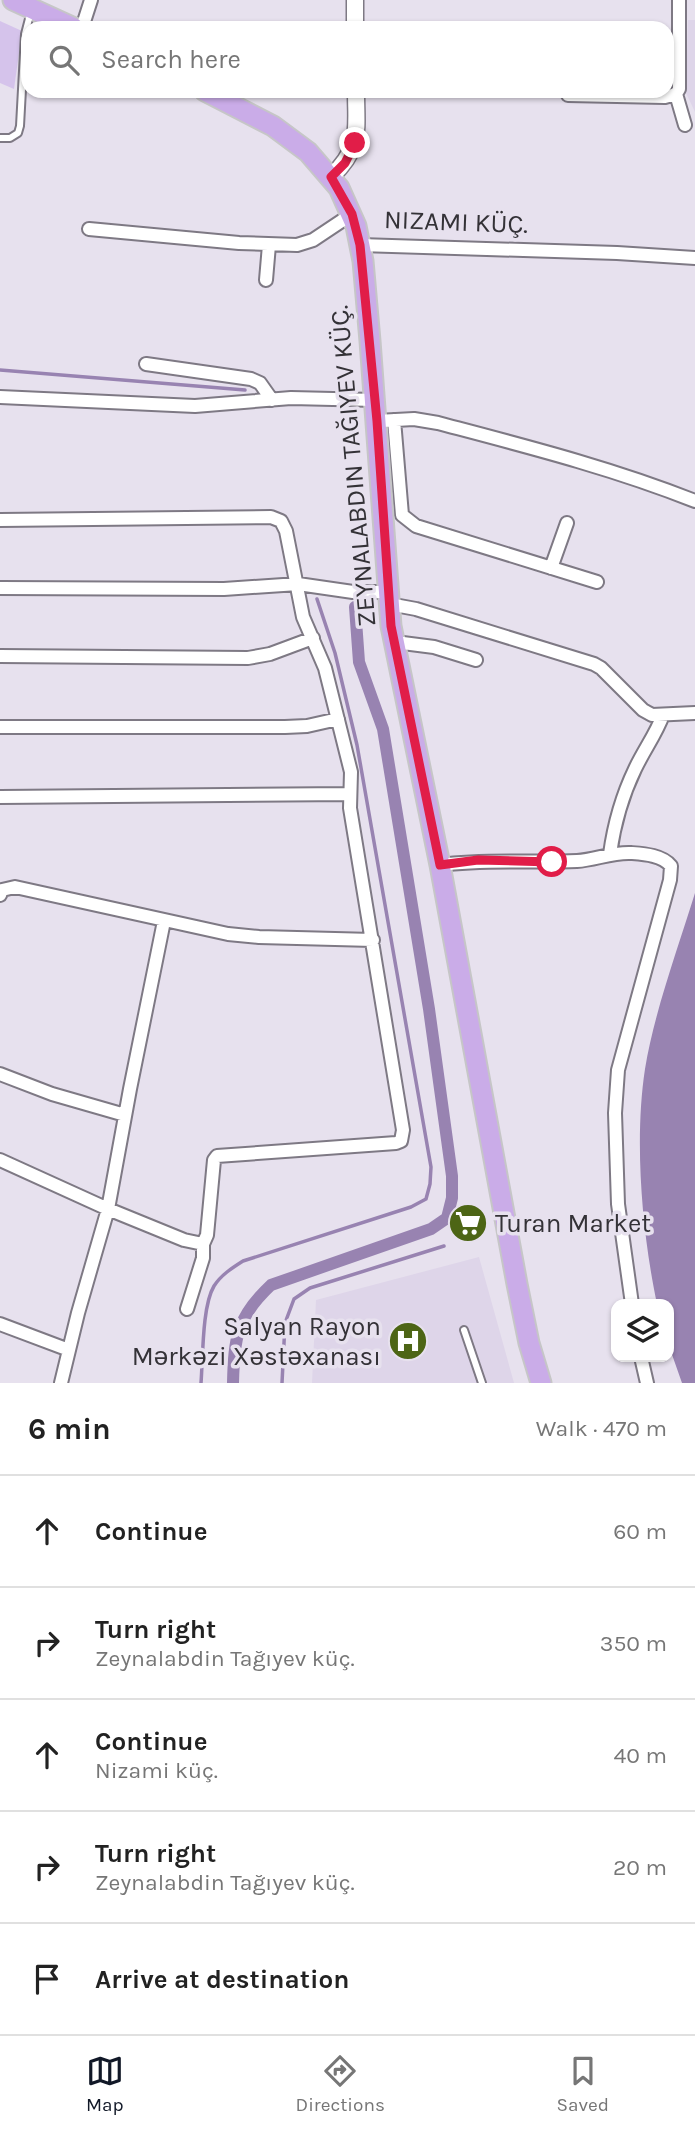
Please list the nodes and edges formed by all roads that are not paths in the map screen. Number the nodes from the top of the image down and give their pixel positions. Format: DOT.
graph roads {
  1 [pos="13,0"];
  2 [pos="91,0"];
  3 [pos="355,0"];
  4 [pos="679,0"];
  5 [pos="32,9"];
  6 [pos="29,21"];
  7 [pos="59,21"];
  8 [pos="84,21"];
  9 [pos="355,21"];
  10 [pos="676,94"];
  11 [pos="21,98"];
  12 [pos="219,98"];
  13 [pos="356,98"];
  14 [pos="685,125"];
  15 [pos="0,138"];
  16 [pos="331,177"];
  17 [pos="352,214"];
  18 [pos="89,229"];
  19 [pos="269,245"];
  20 [pos="360,245"];
  21 [pos="695,258"];
  22 [pos="266,280"];
  23 [pos="146,364"];
  24 [pos="0,397"];
  25 [pos="272,400"];
  26 [pos="375,400"];
  27 [pos="385,421"];
  28 [pos="695,501"];
  29 [pos="0,520"];
  30 [pos="567,523"];
  31 [pos="551,568"];
  32 [pos="597,582"];
  33 [pos="298,584"];
  34 [pos="0,588"];
  35 [pos="388,598"];
  36 [pos="313,638"];
  37 [pos="394,642"];
  38 [pos="0,656"];
  39 [pos="476,660"];
  40 [pos="695,713"];
  41 [pos="663,715"];
  42 [pos="338,719"];
  43 [pos="0,727"];
  44 [pos="350,794"];
  45 [pos="0,797"];
  46 [pos="610,854"];
  47 [pos="440,865"];
  48 [pos="0,895"];
  49 [pos="164,921"];
  50 [pos="373,940"];
  51 [pos="0,1074"];
  52 [pos="125,1115"];
  53 [pos="0,1160"];
  54 [pos="108,1209"];
  55 [pos="203,1244"];
  56 [pos="631,1299"];
  57 [pos="187,1309"];
  58 [pos="0,1324"];
  59 [pos="464,1330"];
  60 [pos="69,1350"];
  61 [pos="642,1362"];
  62 [pos="61,1383"];
  63 [pos="482,1383"];
  64 [pos="541,1383"];
  65 [pos="647,1383"];
  1 -- 5 [label="main road"];
  2 -- 8 [label="street"];
  3 -- 9 [label="street"];
  4 -- 10 [label="street"];
  5 -- 6 [label="lane"];
  5 -- 7 [label="main road"];
  10 -- 14 [label="street"];
  11 -- 15 [label="lane"];
  12 -- 16 [label="main road, NIZAMI KÜÇ."];
  13 -- 16 [label="street"];
  16 -- 17 [label="main road, NIZAMI KÜÇ."];
  17 -- 19 [label="street"];
  17 -- 20 [label="main road, NIZAMI KÜÇ."];
  18 -- 19 [label="street"];
  19 -- 22 [label="street"];
  20 -- 21 [label="street, NIZAMI KÜÇ."];
  20 -- 26 [label="main road"];
  23 -- 25 [label="street"];
  24 -- 25 [label="street"];
  25 -- 26 [label="street"];
  26 -- 27 [label="main road"];
  27 -- 28 [label="street"];
  27 -- 31 [label="street"];
  27 -- 35 [label="main road"];
  29 -- 33 [label="street"];
  30 -- 31 [label="street"];
  31 -- 32 [label="street"];
  33 -- 34 [label="street"];
  33 -- 35 [label="street"];
  33 -- 36 [label="street"];
  35 -- 37 [label="main road"];
  35 -- 41 [label="street"];
  36 -- 38 [label="street"];
  36 -- 42 [label="street"];
  37 -- 39 [label="street"];
  37 -- 47 [label="main road"];
  40 -- 41 [label="street"];
  41 -- 46 [label="street"];
  42 -- 43 [label="street"];
  42 -- 44 [label="street"];
  44 -- 45 [label="street"];
  44 -- 50 [label="street"];
  46 -- 47 [label="street"];
  46 -- 56 [label="street"];
  47 -- 64 [label="main road"];
  48 -- 49 [label="street"];
  49 -- 50 [label="street"];
  49 -- 52 [label="street"];
  50 -- 55 [label="street"];
  51 -- 52 [label="street"];
  52 -- 54 [label="street"];
  53 -- 54 [label="street"];
  54 -- 55 [label="street"];
  54 -- 60 [label="street"];
  55 -- 57 [label="street"];
  58 -- 60 [label="street"];
  59 -- 63 [label="lane"];
  60 -- 62 [label="street"];
  61 -- 65 [label="street"];
}
